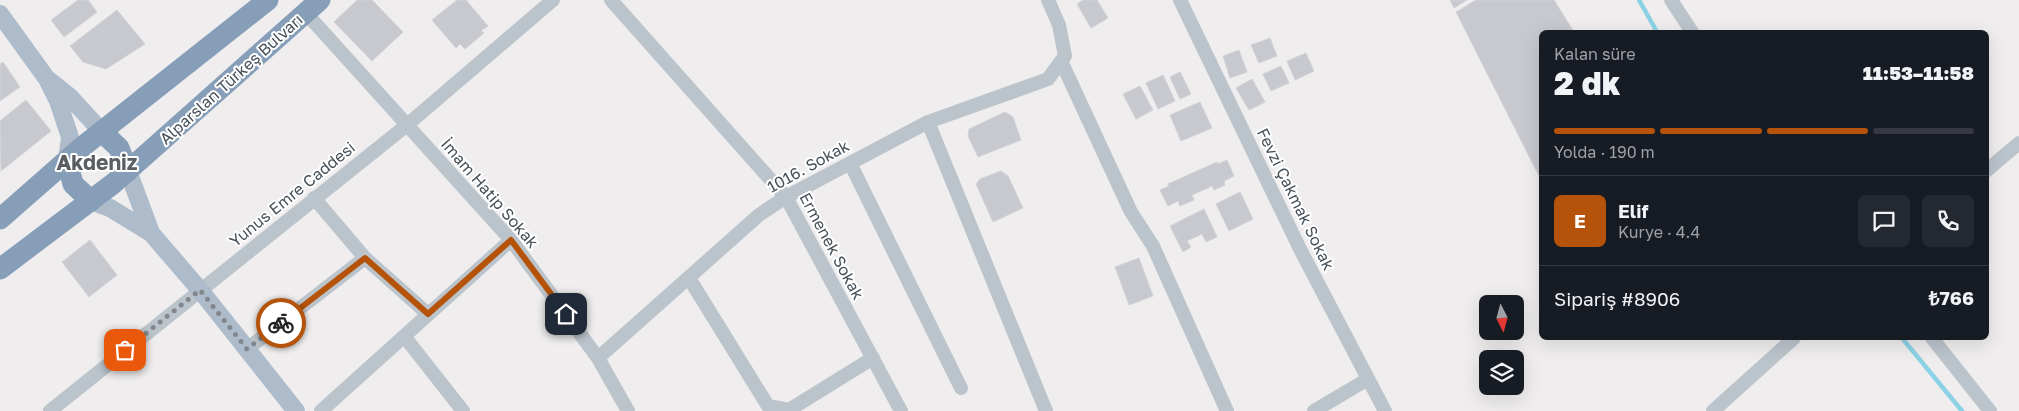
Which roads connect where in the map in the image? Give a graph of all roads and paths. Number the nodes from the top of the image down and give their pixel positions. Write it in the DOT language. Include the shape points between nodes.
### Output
graph roads {
  1 [pos="268,0"];
  2 [pos="554,0"];
  3 [pos="611,0"];
  4 [pos="1048,0"];
  5 [pos="1180,0"];
  6 [pos="1671,0"];
  7 [pos="313,6"];
  8 [pos="3,23"];
  9 [pos="1691,30"];
  10 [pos="1063,59"];
  11 [pos="48,79"];
  12 [pos="928,122"];
  13 [pos="407,125"];
  14 [pos="102,132"];
  15 [pos="2019,143"];
  16 [pos="68,162"];
  17 [pos="850,163"];
  18 [pos="1989,168"];
  19 [pos="128,171"];
  20 [pos="786,197"];
  21 [pos="314,198"];
  22 [pos="91,200"];
  23 [pos="0,219"];
  24 [pos="151,233"];
  25 [pos="511,240"];
  26 [pos="365,258"];
  27 [pos="0,269"];
  28 [pos="689,278"];
  29 [pos="200,290"];
  30 [pos="428,314"];
  31 [pos="404,336"];
  32 [pos="1792,340"];
  33 [pos="1934,340"];
  34 [pos="247,349"];
  35 [pos="598,358"];
  36 [pos="872,358"];
  37 [pos="1368,379"];
  38 [pos="961,388"];
  39 [pos="50,411"];
  40 [pos="296,411"];
  41 [pos="320,411"];
  42 [pos="463,411"];
  43 [pos="628,411"];
  44 [pos="901,411"];
  45 [pos="1046,411"];
  46 [pos="1228,411"];
  47 [pos="1314,411"];
  48 [pos="1385,411"];
  49 [pos="1713,411"];
  50 [pos="1990,411"];
  1 -- 14 [label="highway, Alparslan Türkeş Bulvarı"];
  2 -- 13 [label="street, Yunus Emre Caddesi"];
  3 -- 20 [label="street, Ermenek Sokak"];
  4 -- 10 [label="street" via="1059,25"];
  5 -- 37 [label="street, Fevzi Çakmak Sokak" via="1300,249"];
  6 -- 9 [label="street"];
  7 -- 13 [label="street, İmam Hatip Sokak"];
  7 -- 19 [label="highway, Alparslan Türkeş Bulvarı"];
  8 -- 11 [label="main road"];
  10 -- 12 [label="street, 1016. Sokak" via="1048,79"];
  10 -- 46 [label="street" via="1131,212 1153,246"];
  11 -- 14 [label="main road" via="70,97"];
  11 -- 16 [label="main road" via="70,137"];
  12 -- 17 [label="street, 1016. Sokak"];
  12 -- 45 [label="street"];
  13 -- 21 [label="street, Yunus Emre Caddesi"];
  13 -- 25 [label="street, İmam Hatip Sokak"];
  14 -- 16 [label="highway, Alparslan Türkeş Bulvarı"];
  14 -- 19 [label="highway" via="119,148"];
  15 -- 18 [label="street"];
  16 -- 22 [label="highway" via="72,184"];
  16 -- 23 [label="highway, Alparslan Türkeş Bulvarı"];
  17 -- 20 [label="street, 1016. Sokak"];
  17 -- 38 [label="street"];
  19 -- 22 [label="highway, Alparslan Türkeş Bulvarı"];
  19 -- 24 [label="main road"];
  20 -- 28 [label="street, 1016. Sokak" via="758,215"];
  20 -- 36 [label="street, Ermenek Sokak"];
  21 -- 26 [label="street"];
  21 -- 29 [label="street, Yunus Emre Caddesi"];
  22 -- 24 [label="main road"];
  22 -- 27 [label="highway, Alparslan Türkeş Bulvarı"];
  24 -- 29 [label="main road"];
  25 -- 30 [label="street"];
  25 -- 35 [label="street, İmam Hatip Sokak"];
  26 -- 30 [label="street"];
  26 -- 34 [label="street"];
  28 -- 35 [label="street, 1016. Sokak"];
  28 -- 36 [label="street" via="768,406 790,410"];
  29 -- 34 [label="main road"];
  29 -- 39 [label="street, Yunus Emre Caddesi"];
  30 -- 31 [label="street"];
  31 -- 41 [label="street"];
  31 -- 42 [label="street"];
  32 -- 49 [label="street"];
  33 -- 50 [label="street"];
  34 -- 40 [label="main road"];
  35 -- 43 [label="street, İmam Hatip Sokak"];
  36 -- 44 [label="street, Ermenek Sokak"];
  37 -- 47 [label="street"];
  37 -- 48 [label="street, Fevzi Çakmak Sokak"];
}
